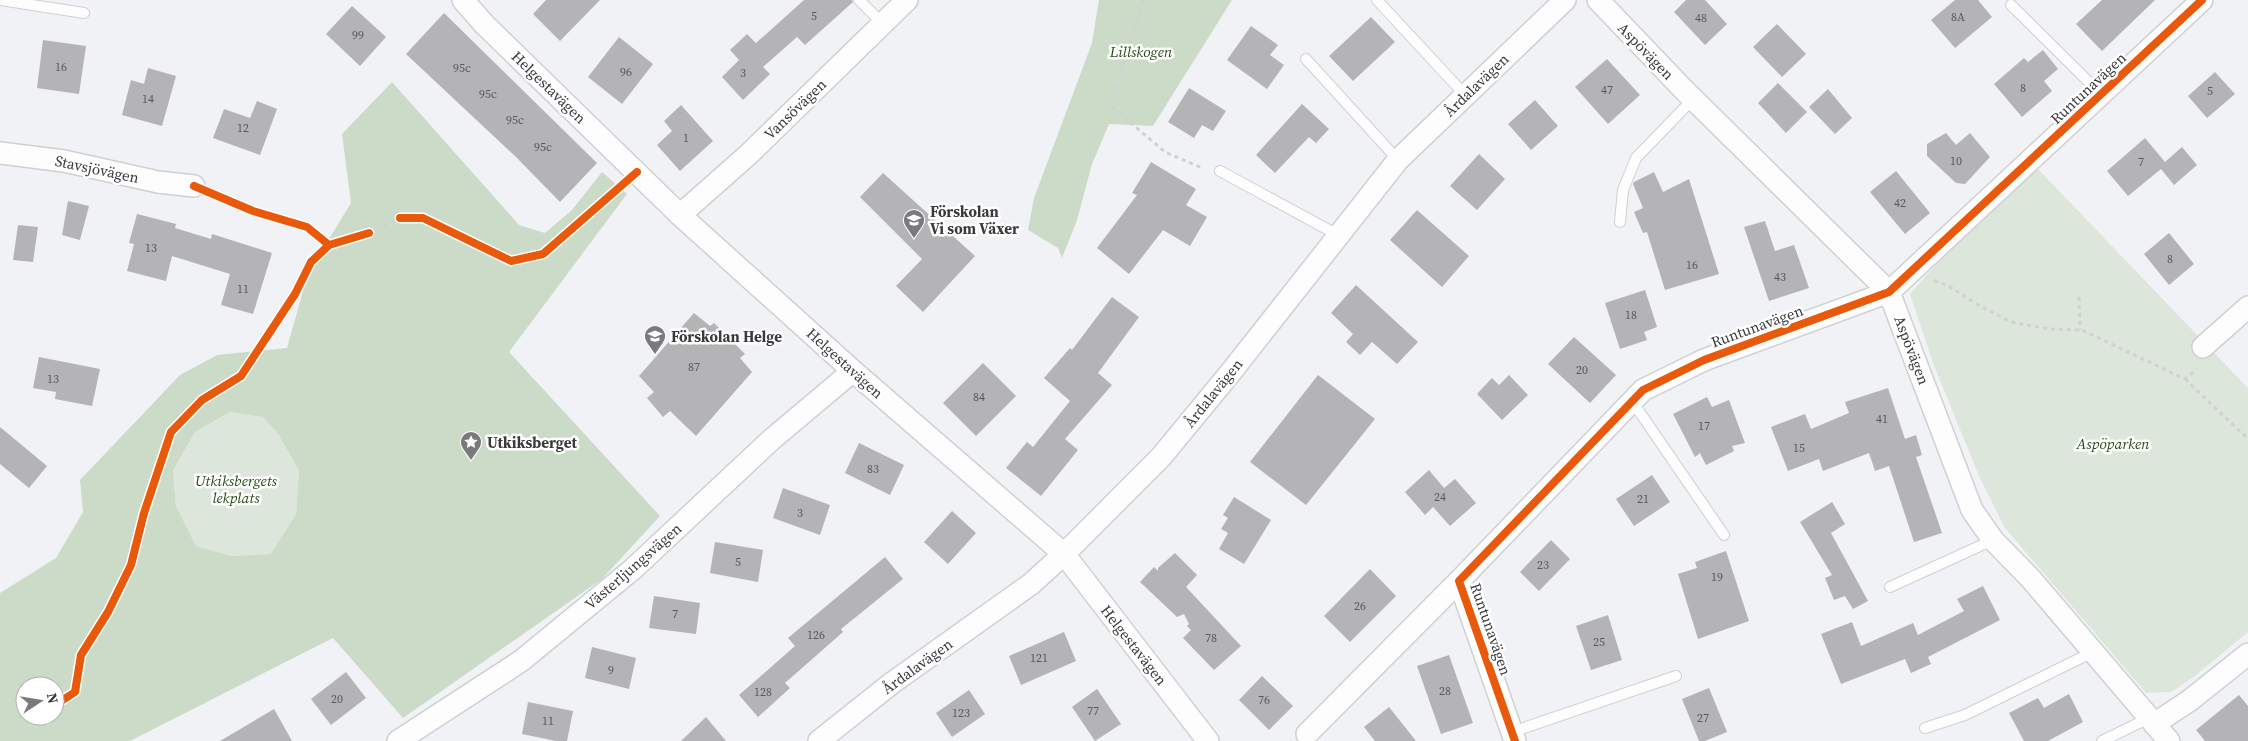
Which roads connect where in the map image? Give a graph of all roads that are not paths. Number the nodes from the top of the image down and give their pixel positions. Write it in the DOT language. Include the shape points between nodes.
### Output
graph roads {
  1 [pos="0,0"];
  2 [pos="464,0"];
  3 [pos="859,0"];
  4 [pos="907,0"];
  5 [pos="1377,0"];
  6 [pos="1565,0"];
  7 [pos="1598,0"];
  8 [pos="2202,0"];
  9 [pos="2011,5"];
  10 [pos="84,13"];
  11 [pos="883,24"];
  12 [pos="1306,59"];
  13 [pos="2101,94"];
  14 [pos="1465,95"];
  15 [pos="1693,99"];
  16 [pos="0,153"];
  17 [pos="1398,160"];
  18 [pos="1220,171"];
  19 [pos="194,186"];
  20 [pos="680,215"];
  21 [pos="1620,222"];
  22 [pos="1338,236"];
  23 [pos="1889,292"];
  24 [pos="2248,307"];
  25 [pos="2204,347"];
  26 [pos="852,371"];
  27 [pos="1632,401"];
  28 [pos="1724,535"];
  29 [pos="1993,540"];
  30 [pos="1064,554"];
  31 [pos="1459,581"];
  32 [pos="1890,587"];
  33 [pos="2094,652"];
  34 [pos="2248,654"];
  35 [pos="1676,676"];
  36 [pos="2152,721"];
  37 [pos="1925,728"];
  38 [pos="1307,734"];
  39 [pos="1514,736"];
  40 [pos="398,741"];
  41 [pos="819,741"];
  42 [pos="1208,741"];
  43 [pos="2102,741"];
  44 [pos="2169,741"];
  1 -- 10 [label="lane"];
  2 -- 20 [label="street, Helgestavägen" via="484,24"];
  3 -- 11 [label="lane"];
  4 -- 11 [label="street, Vansövägen"];
  5 -- 14 [label="lane"];
  6 -- 14 [label="street, Årdalavägen"];
  7 -- 15 [label="street, Aspövägen"];
  8 -- 13 [label="street, Runtunavägen"];
  9 -- 13 [label="lane"];
  11 -- 20 [label="street, Vansövägen"];
  12 -- 17 [label="lane"];
  13 -- 23 [label="street, Runtunavägen"];
  14 -- 17 [label="street, Årdalavägen"];
  15 -- 21 [label="lane" via="1636,158 1623,190"];
  15 -- 23 [label="street, Aspövägen"];
  16 -- 19 [label="street, Stavsjövägen" via="64,161 158,182"];
  17 -- 22 [label="street, Årdalavägen"];
  18 -- 22 [label="lane"];
  20 -- 26 [label="street, Helgestavägen"];
  22 -- 30 [label="street, Årdalavägen" via="1161,457"];
  23 -- 27 [label="street, Runtunavägen" via="1704,360 1643,390"];
  23 -- 29 [label="street, Aspövägen" via="1972,510"];
  24 -- 25 [label="street"];
  26 -- 30 [label="street, Helgestavägen"];
  26 -- 40 [label="street, Västerljungsvägen" via="771,440 633,570 566,625 521,661"];
  27 -- 28 [label="lane"];
  27 -- 31 [label="street, Runtunavägen"];
  29 -- 32 [label="lane"];
  29 -- 33 [label="street, Aspövägen"];
  30 -- 41 [label="street, Årdalavägen" via="1031,584 892,683"];
  30 -- 42 [label="street, Helgestavägen"];
  31 -- 38 [label="street, Runtunavägen"];
  31 -- 39 [label="street, Runtunavägen"];
  33 -- 36 [label="street, Aspövägen"];
  33 -- 37 [label="lane" via="1965,715"];
  34 -- 36 [label="street" via="2189,701"];
  35 -- 39 [label="lane"];
  36 -- 43 [label="lane"];
  36 -- 44 [label="street, Aspövägen"];
}
